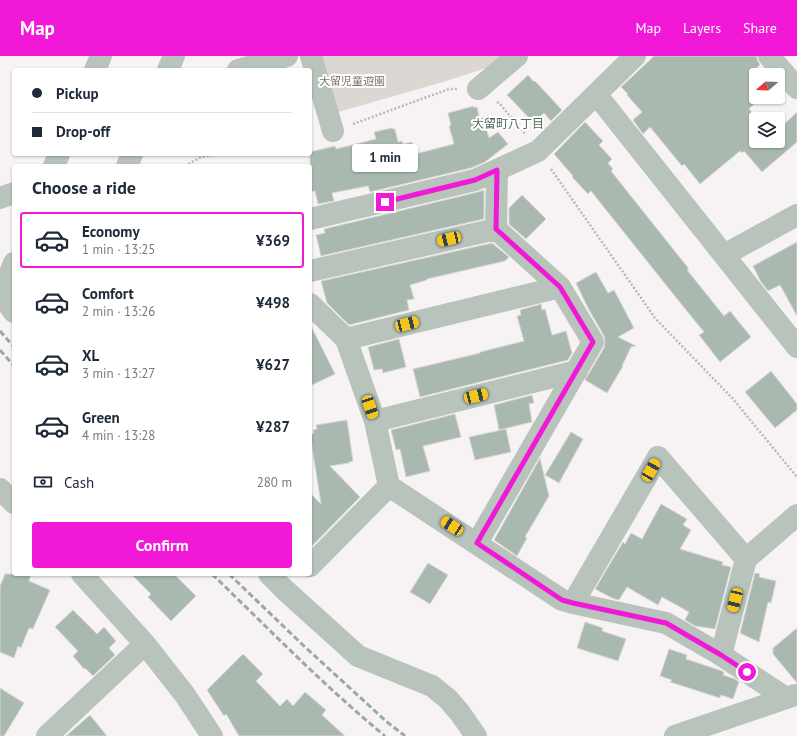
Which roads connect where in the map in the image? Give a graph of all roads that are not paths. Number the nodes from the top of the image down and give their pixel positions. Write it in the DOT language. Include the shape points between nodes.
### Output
graph roads {
  1 [pos="101,56"];
  2 [pos="174,56"];
  3 [pos="287,56"];
  4 [pos="311,56"];
  5 [pos="517,56"];
  6 [pos="635,56"];
  7 [pos="769,56"];
  8 [pos="96,68"];
  9 [pos="169,68"];
  10 [pos="245,68"];
  11 [pos="797,88"];
  12 [pos="478,89"];
  13 [pos="596,94"];
  14 [pos="333,131"];
  15 [pos="497,170"];
  16 [pos="12,194"];
  17 [pos="0,198"];
  18 [pos="797,215"];
  19 [pos="312,219"];
  20 [pos="496,229"];
  21 [pos="724,255"];
  22 [pos="12,268"];
  23 [pos="312,271"];
  24 [pos="560,287"];
  25 [pos="312,306"];
  26 [pos="12,309"];
  27 [pos="346,339"];
  28 [pos="797,347"];
  29 [pos="577,371"];
  30 [pos="374,421"];
  31 [pos="389,486"];
  32 [pos="0,489"];
  33 [pos="12,501"];
  34 [pos="797,515"];
  35 [pos="477,543"];
  36 [pos="746,559"];
  37 [pos="312,564"];
  38 [pos="84,576"];
  39 [pos="271,576"];
  40 [pos="300,576"];
  41 [pos="286,591"];
  42 [pos="573,603"];
  43 [pos="145,644"];
  44 [pos="721,655"];
  45 [pos="791,696"];
  46 [pos="47,736"];
  47 [pos="212,736"];
  48 [pos="476,736"];
  49 [pos="675,736"];
  1 -- 8 [label="street"];
  2 -- 9 [label="street"];
  3 -- 10 [label="street"];
  4 -- 14 [label="street"];
  5 -- 12 [label="street"];
  6 -- 13 [label="street"];
  7 -- 11 [label="street"];
  13 -- 15 [label="street" via="538,150"];
  13 -- 21 [label="street"];
  15 -- 19 [label="street" via="475,180"];
  15 -- 20 [label="street"];
  16 -- 17 [label="street"];
  18 -- 21 [label="street"];
  20 -- 23 [label="street"];
  20 -- 24 [label="street"];
  21 -- 28 [label="street"];
  22 -- 26 [label="street" via="1,295"];
  24 -- 27 [label="street"];
  24 -- 29 [label="street" via="593,342"];
  25 -- 27 [label="street"];
  27 -- 30 [label="street"];
  29 -- 30 [label="street"];
  29 -- 35 [label="street"];
  30 -- 31 [label="street"];
  31 -- 35 [label="street"];
  31 -- 37 [label="street"];
  32 -- 33 [label="street"];
  34 -- 36 [label="street"];
  35 -- 42 [label="street" via="562,600"];
  36 -- 42 [label="street" via="658,457"];
  36 -- 44 [label="street"];
  38 -- 43 [label="street"];
  39 -- 41 [label="street"];
  40 -- 41 [label="street"];
  41 -- 48 [label="street" via="358,656 432,686 448,699"];
  42 -- 44 [label="street" via="666,623"];
  43 -- 46 [label="street"];
  43 -- 47 [label="street" via="185,695"];
  44 -- 45 [label="street"];
  45 -- 49 [label="street"];
}
